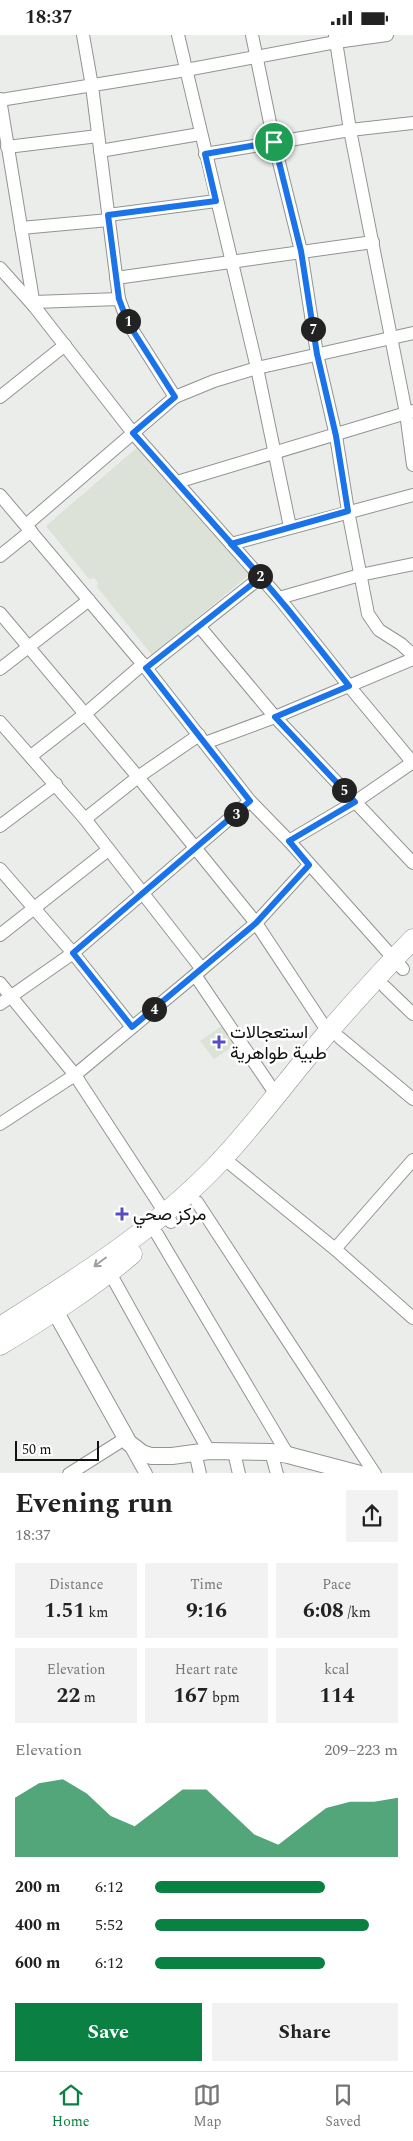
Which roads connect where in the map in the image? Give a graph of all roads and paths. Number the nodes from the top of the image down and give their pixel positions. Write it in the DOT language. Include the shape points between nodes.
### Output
graph roads {
  1 [pos="83,35"];
  2 [pos="178,35"];
  3 [pos="252,35"];
  4 [pos="387,35"];
  5 [pos="336,38"];
  6 [pos="257,58"];
  7 [pos="186,71"];
  8 [pos="92,86"];
  9 [pos="0,103"];
  10 [pos="413,123"];
  11 [pos="350,130"];
  12 [pos="200,134"];
  13 [pos="98,136"];
  14 [pos="274,142"];
  15 [pos="7,147"];
  16 [pos="100,151"];
  17 [pos="205,154"];
  18 [pos="216,201"];
  19 [pos="109,217"];
  20 [pos="21,228"];
  21 [pos="372,242"];
  22 [pos="301,251"];
  23 [pos="231,261"];
  24 [pos="0,268"];
  25 [pos="116,279"];
  26 [pos="119,299"];
  27 [pos="34,304"];
  28 [pos="413,333"];
  29 [pos="392,338"];
  30 [pos="64,345"];
  31 [pos="317,354"];
  32 [pos="257,368"];
  33 [pos="2,391"];
  34 [pos="175,397"];
  35 [pos="410,412"];
  36 [pos="133,433"];
  37 [pos="336,436"];
  38 [pos="274,453"];
  39 [pos="413,465"];
  40 [pos="177,482"];
  41 [pos="0,495"];
  42 [pos="413,495"];
  43 [pos="348,511"];
  44 [pos="290,527"];
  45 [pos="29,528"];
  46 [pos="231,544"];
  47 [pos="0,556"];
  48 [pos="413,564"];
  49 [pos="360,575"];
  50 [pos="261,577"];
  51 [pos="279,598"];
  52 [pos="89,600"];
  53 [pos="0,613"];
  54 [pos="199,626"];
  55 [pos="29,647"];
  56 [pos="413,655"];
  57 [pos="413,659"];
  58 [pos="144,666"];
  59 [pos="0,669"];
  60 [pos="349,686"];
  61 [pos="84,715"];
  62 [pos="275,717"];
  63 [pos="0,722"];
  64 [pos="202,739"];
  65 [pos="31,756"];
  66 [pos="413,762"];
  67 [pos="138,777"];
  68 [pos="56,784"];
  69 [pos="250,801"];
  70 [pos="355,802"];
  71 [pos="85,819"];
  72 [pos="0,826"];
  73 [pos="289,841"];
  74 [pos="195,849"];
  75 [pos="108,850"];
  76 [pos="413,863"];
  77 [pos="309,865"];
  78 [pos="0,869"];
  79 [pos="144,893"];
  80 [pos="33,909"];
  81 [pos="256,923"];
  82 [pos="0,935"];
  83 [pos="413,939"];
  84 [pos="73,953"];
  85 [pos="403,962"];
  86 [pos="198,972"];
  87 [pos="0,983"];
  88 [pos="385,987"];
  89 [pos="5,1000"];
  90 [pos="413,1014"];
  91 [pos="132,1027"];
  92 [pos="334,1035"];
  93 [pos="75,1075"];
  94 [pos="277,1095"];
  95 [pos="413,1099"];
  96 [pos="0,1124"];
  97 [pos="413,1160"];
  98 [pos="232,1165"];
  99 [pos="197,1202"];
  100 [pos="165,1223"];
  101 [pos="335,1249"];
  102 [pos="110,1273"];
  103 [pos="51,1304"];
  104 [pos="413,1317"];
  105 [pos="0,1327"];
  106 [pos="0,1345"];
  107 [pos="128,1440"];
  108 [pos="202,1451"];
  109 [pos="234,1452"];
  110 [pos="271,1452"];
  111 [pos="288,1455"];
  112 [pos="322,1468"];
  113 [pos="69,1473"];
  114 [pos="146,1473"];
  115 [pos="200,1473"];
  116 [pos="239,1473"];
  117 [pos="277,1473"];
  118 [pos="360,1473"];
  119 [pos="375,1473"];
  1 -- 8 [label="street"];
  2 -- 7 [label="street"];
  3 -- 6 [label="street"];
  4 -- 5 [label="street"];
  5 -- 6 [label="street"];
  5 -- 11 [label="street"];
  6 -- 7 [label="street"];
  6 -- 14 [label="street"];
  7 -- 8 [label="street"];
  7 -- 12 [label="street"];
  8 -- 9 [label="street"];
  8 -- 13 [label="street"];
  9 -- 15 [label="street"];
  10 -- 11 [label="street"];
  11 -- 14 [label="street"];
  11 -- 21 [label="street"];
  12 -- 16 [label="street"];
  12 -- 17 [label="street"];
  13 -- 15 [label="street"];
  13 -- 16 [label="street"];
  14 -- 17 [label="street"];
  14 -- 22 [label="street"];
  15 -- 20 [label="street"];
  16 -- 19 [label="street"];
  17 -- 18 [label="street"];
  18 -- 19 [label="street"];
  18 -- 23 [label="street"];
  19 -- 20 [label="street"];
  19 -- 25 [label="street"];
  20 -- 27 [label="street"];
  21 -- 22 [label="street"];
  21 -- 29 [label="street"];
  22 -- 23 [label="street"];
  22 -- 31 [label="street"];
  23 -- 25 [label="street"];
  23 -- 32 [label="street"];
  24 -- 27 [label="street"];
  25 -- 26 [label="street"];
  26 -- 27 [label="street"];
  26 -- 34 [label="street" via="128,323"];
  27 -- 30 [label="street"];
  28 -- 29 [label="street"];
  29 -- 31 [label="street"];
  29 -- 35 [label="street"];
  30 -- 33 [label="street"];
  30 -- 36 [label="street"];
  31 -- 32 [label="street"];
  31 -- 37 [label="street"];
  32 -- 34 [label="street" via="207,383"];
  32 -- 38 [label="street"];
  34 -- 36 [label="street"];
  35 -- 37 [label="street"];
  35 -- 39 [label="street"];
  36 -- 40 [label="street"];
  36 -- 45 [label="street"];
  37 -- 38 [label="street"];
  37 -- 43 [label="street"];
  38 -- 40 [label="street"];
  38 -- 44 [label="street"];
  40 -- 46 [label="street"];
  41 -- 45 [label="street"];
  42 -- 43 [label="street"];
  43 -- 44 [label="street"];
  43 -- 49 [label="street"];
  44 -- 46 [label="street"];
  45 -- 47 [label="street"];
  45 -- 52 [label="street"];
  46 -- 50 [label="street"];
  48 -- 49 [label="street"];
  49 -- 51 [label="street"];
  49 -- 56 [label="street" via="368,613 375,626"];
  50 -- 51 [label="street"];
  50 -- 54 [label="street"];
  51 -- 60 [label="street"];
  52 -- 55 [label="street"];
  52 -- 58 [label="street"];
  53 -- 55 [label="street"];
  54 -- 58 [label="street"];
  54 -- 62 [label="street"];
  55 -- 59 [label="street"];
  55 -- 61 [label="street"];
  57 -- 60 [label="street"];
  58 -- 61 [label="street"];
  58 -- 64 [label="street"];
  60 -- 62 [label="street"];
  60 -- 66 [label="street"];
  61 -- 65 [label="street"];
  61 -- 67 [label="street"];
  62 -- 64 [label="street"];
  62 -- 70 [label="street"];
  63 -- 65 [label="street"];
  64 -- 67 [label="street"];
  64 -- 69 [label="street"];
  65 -- 68 [label="street"];
  66 -- 70 [label="street"];
  67 -- 71 [label="street"];
  67 -- 74 [label="street"];
  68 -- 71 [label="street"];
  68 -- 72 [label="street"];
  69 -- 73 [label="street"];
  69 -- 74 [label="street"];
  70 -- 73 [label="street"];
  70 -- 76 [label="street"];
  71 -- 75 [label="street"];
  73 -- 77 [label="street"];
  74 -- 79 [label="street"];
  74 -- 81 [label="street"];
  75 -- 79 [label="street"];
  75 -- 80 [label="street"];
  77 -- 81 [label="street"];
  77 -- 85 [label="street"];
  78 -- 80 [label="street"];
  79 -- 84 [label="street"];
  79 -- 86 [label="street"];
  80 -- 82 [label="street"];
  80 -- 84 [label="street"];
  81 -- 86 [label="street"];
  81 -- 92 [label="street"];
  83 -- 85 [label="main road"];
  84 -- 89 [label="street"];
  84 -- 91 [label="street"];
  85 -- 88 [label="main road"];
  85 -- 92 [label="main road"];
  86 -- 91 [label="street"];
  86 -- 94 [label="street"];
  87 -- 89 [label="street"];
  88 -- 90 [label="street"];
  88 -- 92 [label="main road"];
  89 -- 93 [label="street"];
  91 -- 93 [label="street"];
  92 -- 94 [label="main road"];
  92 -- 95 [label="street"];
  92 -- 98 [label="main road"];
  93 -- 96 [label="street"];
  93 -- 100 [label="street"];
  94 -- 100 [label="main road"];
  97 -- 101 [label="street"];
  98 -- 99 [label="main road"];
  98 -- 101 [label="street"];
  99 -- 100 [label="main road"];
  99 -- 119 [label="street"];
  100 -- 102 [label="main road"];
  100 -- 103 [label="main road, one-way" via="94,1267"];
  100 -- 111 [label="street"];
  101 -- 104 [label="street"];
  102 -- 103 [label="main road"];
  102 -- 108 [label="street"];
  103 -- 105 [label="main road"];
  103 -- 106 [label="main road"];
  103 -- 107 [label="street"];
  107 -- 108 [label="street" via="142,1453 151,1456"];
  107 -- 113 [label="street"];
  107 -- 114 [label="street"];
  108 -- 109 [label="street"];
  108 -- 115 [label="street"];
  109 -- 110 [label="street"];
  109 -- 116 [label="street"];
  110 -- 111 [label="street"];
  110 -- 117 [label="street"];
  111 -- 112 [label="street"];
  112 -- 118 [label="street"];
}
